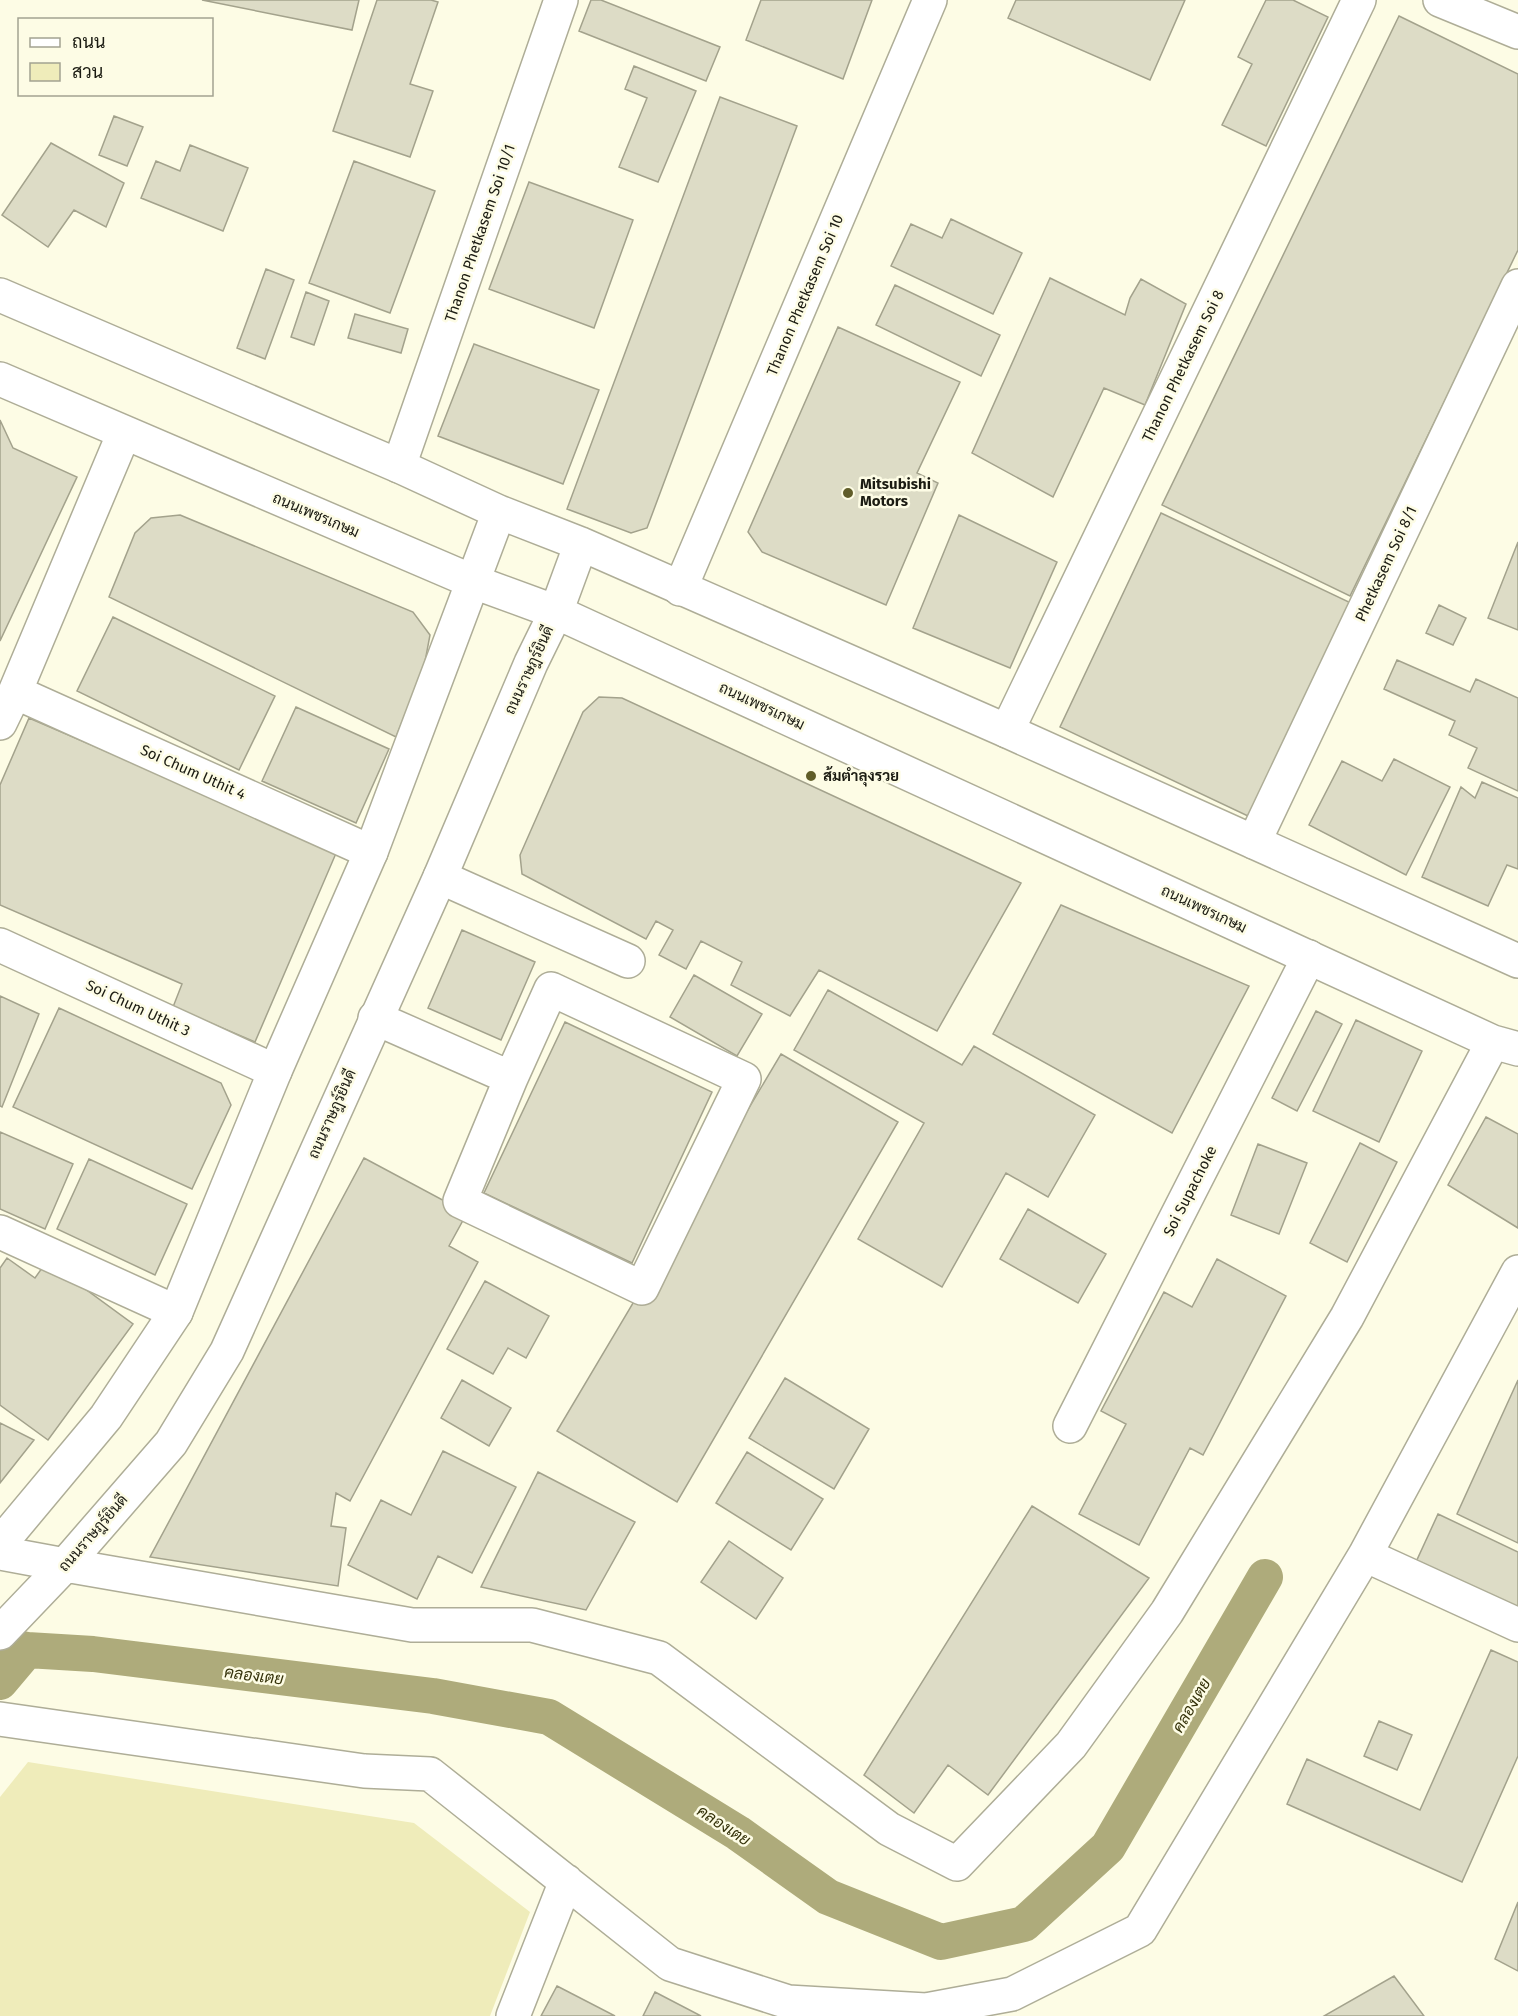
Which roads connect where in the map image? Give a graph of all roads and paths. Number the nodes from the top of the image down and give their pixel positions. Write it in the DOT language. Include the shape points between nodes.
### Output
graph roads {
  1 [pos="561,0"];
  2 [pos="930,0"];
  3 [pos="1359,0"];
  4 [pos="1440,0"];
  5 [pos="1518,32"];
  6 [pos="1518,286"];
  7 [pos="0,295"];
  8 [pos="0,379"];
  9 [pos="124,433"];
  10 [pos="399,466"];
  11 [pos="499,512"];
  12 [pos="581,544"];
  13 [pos="474,582"];
  14 [pos="680,589"];
  15 [pos="556,612"];
  16 [pos="15,692"];
  17 [pos="0,723"];
  18 [pos="1007,731"];
  19 [pos="1254,842"];
  20 [pos="371,852"];
  21 [pos="440,877"];
  22 [pos="0,945"];
  23 [pos="1309,957"];
  24 [pos="628,961"];
  25 [pos="1518,961"];
  26 [pos="375,1018"];
  27 [pos="1506,1046"];
  28 [pos="275,1071"];
  29 [pos="511,1078"];
  30 [pos="0,1232"];
  31 [pos="1518,1272"];
  32 [pos="176,1312"];
  33 [pos="1070,1426"];
  34 [pos="0,1544"];
  35 [pos="0,1553"];
  36 [pos="1365,1555"];
  37 [pos="65,1565"];
  38 [pos="1518,1625"];
  39 [pos="0,1633"];
  40 [pos="0,1719"];
  41 [pos="566,1881"];
  42 [pos="925,2013"];
  43 [pos="513,2016"];
  1 -- 10 [label="street, Thanon Phetkasem Soi 10/1"];
  2 -- 14 [label="street, Thanon Phetkasem Soi 10"];
  3 -- 18 [label="street, Thanon Phetkasem Soi 8"];
  4 -- 5 [label="street"];
  6 -- 19 [label="street, Phetkasem Soi 8/1"];
  7 -- 10 [label="street"];
  8 -- 9 [label="street, ถนนเพชรเกษม"];
  9 -- 13 [label="street, ถนนเพชรเกษม"];
  9 -- 16 [label="street"];
  10 -- 11 [label="street"];
  11 -- 12 [label="street"];
  11 -- 13 [label="street"];
  12 -- 14 [label="street"];
  12 -- 15 [label="street, ถนนราษฎร์ยินดี"];
  13 -- 15 [label="street, ถนนเพชรเกษม"];
  13 -- 20 [label="street"];
  14 -- 18 [label="street"];
  15 -- 21 [label="street, ถนนราษฎร์ยินดี"];
  15 -- 23 [label="street, ถนนเพชรเกษม"];
  16 -- 17 [label="street"];
  16 -- 20 [label="street, Soi Chum Uthit 4"];
  18 -- 19 [label="street"];
  19 -- 25 [label="street"];
  20 -- 28 [label="street"];
  21 -- 24 [label="street"];
  21 -- 26 [label="street, ถนนราษฎร์ยินดี"];
  22 -- 28 [label="street, Soi Chum Uthit 3"];
  23 -- 27 [label="street, ถนนเพชรเกษม"];
  23 -- 33 [label="street, Soi Supachoke"];
  26 -- 29 [label="street"];
  26 -- 37 [label="street, ถนนราษฎร์ยินดี" via="227,1351 171,1443"];
  27 -- 37 [label="street" via="1167,1612 1071,1745 957,1864 889,1829 659,1658 532,1625 412,1625"];
  28 -- 32 [label="street"];
  29 -- 29 [label="street" via="551,989 744,1079 642,1288 460,1201"];
  30 -- 32 [label="street"];
  31 -- 36 [label="street"];
  32 -- 34 [label="street" via="106,1417"];
  35 -- 37 [label="street"];
  36 -- 38 [label="street"];
  36 -- 42 [label="street" via="1140,1930 1012,1994"];
  37 -- 39 [label="street, ถนนราษฎร์ยินดี"];
  40 -- 41 [label="street" via="364,1771 430,1774"];
  41 -- 42 [label="street" via="670,1964 788,2002"];
  41 -- 43 [label="street"];
}
